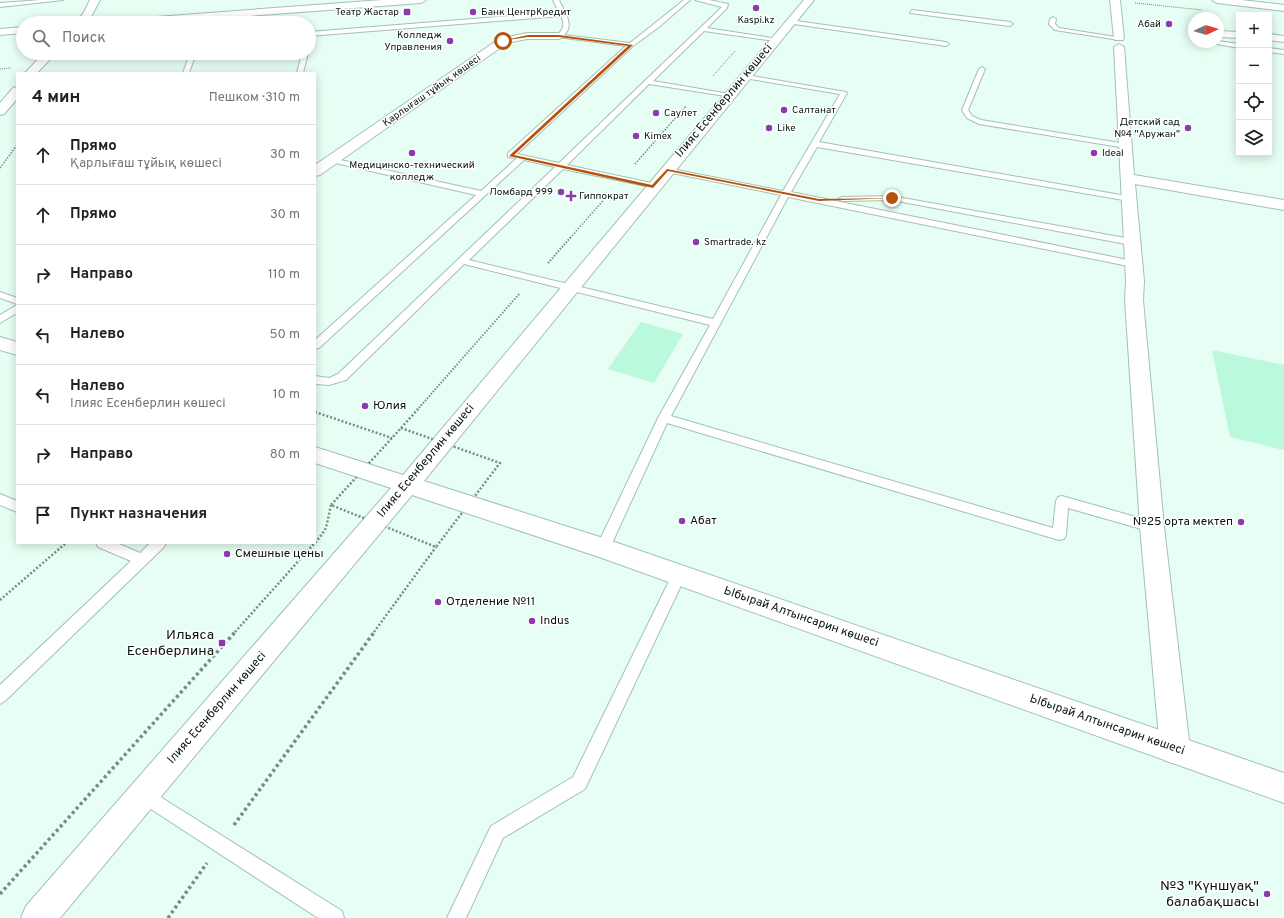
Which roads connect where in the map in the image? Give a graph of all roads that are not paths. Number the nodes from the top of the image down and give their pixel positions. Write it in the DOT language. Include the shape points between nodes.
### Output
graph roads {
  1 [pos="60,0"];
  2 [pos="95,0"];
  3 [pos="421,0"];
  4 [pos="556,0"];
  5 [pos="687,0"];
  6 [pos="698,0"];
  7 [pos="809,0"];
  8 [pos="1116,0"];
  9 [pos="1217,0"];
  10 [pos="333,4"];
  11 [pos="0,5"];
  12 [pos="1284,8"];
  13 [pos="922,10"];
  14 [pos="561,14"];
  15 [pos="86,16"];
  16 [pos="196,16"];
  17 [pos="787,17"];
  18 [pos="1053,19"];
  19 [pos="1010,24"];
  20 [pos="703,29"];
  21 [pos="16,31"];
  22 [pos="0,32"];
  23 [pos="316,34"];
  24 [pos="1224,34"];
  25 [pos="1236,35"];
  26 [pos="559,36"];
  27 [pos="1272,37"];
  28 [pos="776,38"];
  29 [pos="1284,39"];
  30 [pos="1119,42"];
  31 [pos="946,44"];
  32 [pos="1224,44"];
  33 [pos="631,45"];
  34 [pos="1236,46"];
  35 [pos="1272,50"];
  36 [pos="1284,52"];
  37 [pos="43,60"];
  38 [pos="191,60"];
  39 [pos="303,60"];
  40 [pos="982,68"];
  41 [pos="32,72"];
  42 [pos="186,72"];
  43 [pos="300,72"];
  44 [pos="746,77"];
  45 [pos="648,82"];
  46 [pos="16,92"];
  47 [pos="730,96"];
  48 [pos="4,102"];
  49 [pos="0,111"];
  50 [pos="815,144"];
  51 [pos="1126,146"];
  52 [pos="522,158"];
  53 [pos="334,160"];
  54 [pos="561,166"];
  55 [pos="667,170"];
  56 [pos="316,171"];
  57 [pos="1128,178"];
  58 [pos="653,186"];
  59 [pos="482,194"];
  60 [pos="785,194"];
  61 [pos="1129,199"];
  62 [pos="819,200"];
  63 [pos="1284,205"];
  64 [pos="1131,242"];
  65 [pos="462,261"];
  66 [pos="1132,264"];
  67 [pos="572,288"];
  68 [pos="0,295"];
  69 [pos="16,301"];
  70 [pos="16,309"];
  71 [pos="0,320"];
  72 [pos="716,323"];
  73 [pos="0,343"];
  74 [pos="316,345"];
  75 [pos="16,349"];
  76 [pos="316,380"];
  77 [pos="664,418"];
  78 [pos="316,455"];
  79 [pos="407,485"];
  80 [pos="0,499"];
  81 [pos="16,507"];
  82 [pos="1152,527"];
  83 [pos="105,544"];
  84 [pos="159,544"];
  85 [pos="603,548"];
  86 [pos="141,559"];
  87 [pos="679,575"];
  88 [pos="0,696"];
  89 [pos="1175,749"];
  90 [pos="1284,788"];
  91 [pos="143,794"];
  92 [pos="38,918"];
  93 [pos="335,918"];
  94 [pos="456,918"];
  1 -- 11 [label="lane"];
  2 -- 15 [label="street"];
  3 -- 10 [label="street"];
  4 -- 14 [label="lane"];
  5 -- 33 [label="lane"];
  6 -- 20 [label="lane" via="725,4"];
  7 -- 17 [label="street, Ілияс Есенберлин көшесі"];
  8 -- 30 [label="street"];
  9 -- 12 [label="street"];
  10 -- 16 [label="street"];
  13 -- 19 [label="lane" via="910,12"];
  14 -- 23 [label="lane"];
  14 -- 26 [label="lane" via="567,23 565,31"];
  17 -- 28 [label="street, Ілияс Есенберлин көшесі"];
  17 -- 31 [label="lane"];
  18 -- 30 [label="lane" via="1052,24 1057,29"];
  20 -- 28 [label="lane"];
  20 -- 45 [label="lane"];
  21 -- 22 [label="street"];
  24 -- 25 [label="street"];
  26 -- 33 [label="lane"];
  26 -- 53 [label="street, Қарлығаш тұйық көшесі" via="528,36 503,41"];
  27 -- 29 [label="street"];
  28 -- 44 [label="street, Ілияс Есенберлин көшесі"];
  30 -- 51 [label="street"];
  32 -- 34 [label="lane"];
  33 -- 52 [label="lane" via="511,155"];
  35 -- 36 [label="lane"];
  37 -- 41 [label="street"];
  38 -- 42 [label="lane"];
  39 -- 43 [label="lane"];
  40 -- 51 [label="lane" via="965,110 969,117 979,122"];
  44 -- 47 [label="street, Ілияс Есенберлин көшесі"];
  44 -- 50 [label="lane" via="844,93"];
  45 -- 47 [label="lane"];
  45 -- 54 [label="lane"];
  46 -- 48 [label="street"];
  47 -- 55 [label="street, Ілияс Есенберлин көшесі"];
  48 -- 49 [label="street"];
  50 -- 60 [label="lane"];
  50 -- 61 [label="lane"];
  51 -- 57 [label="street"];
  52 -- 54 [label="lane"];
  52 -- 59 [label="lane"];
  53 -- 56 [label="street, Қарлығаш тұйық көшесі"];
  53 -- 59 [label="lane"];
  54 -- 58 [label="lane"];
  54 -- 65 [label="lane"];
  55 -- 58 [label="street, Ілияс Есенберлин көшесі"];
  55 -- 60 [label="lane"];
  57 -- 61 [label="street"];
  57 -- 63 [label="street"];
  58 -- 67 [label="street, Ілияс Есенберлин көшесі"];
  59 -- 74 [label="lane"];
  60 -- 62 [label="lane"];
  60 -- 72 [label="lane"];
  61 -- 64 [label="street"];
  62 -- 64 [label="lane" via="892,198"];
  62 -- 66 [label="lane"];
  64 -- 66 [label="street"];
  65 -- 67 [label="lane"];
  65 -- 76 [label="lane" via="342,377 333,382"];
  66 -- 82 [label="street"];
  67 -- 72 [label="lane"];
  67 -- 79 [label="street, Ілияс Есенберлин көшесі"];
  68 -- 69 [label="lane"];
  70 -- 71 [label="lane"];
  72 -- 77 [label="lane"];
  73 -- 75 [label="street"];
  77 -- 82 [label="lane" via="1060,535 1062,501"];
  77 -- 85 [label="lane"];
  78 -- 79 [label="street, Ыбырай Алтынсарин көшесі"];
  79 -- 85 [label="street, Ыбырай Алтынсарин көшесі"];
  79 -- 91 [label="street, Ілияс Есенберлин көшесі"];
  80 -- 81 [label="lane"];
  82 -- 89 [label="street"];
  83 -- 86 [label="lane"];
  84 -- 86 [label="lane"];
  85 -- 87 [label="street, Ыбырай Алтынсарин көшесі"];
  86 -- 88 [label="lane"];
  87 -- 89 [label="street, Ыбырай Алтынсарин көшесі"];
  87 -- 94 [label="lane" via="579,783 497,832"];
  89 -- 90 [label="street, Ыбырай Алтынсарин көшесі"];
  91 -- 92 [label="street, Ілияс Есенберлин көшесі"];
  91 -- 93 [label="lane"];
}
